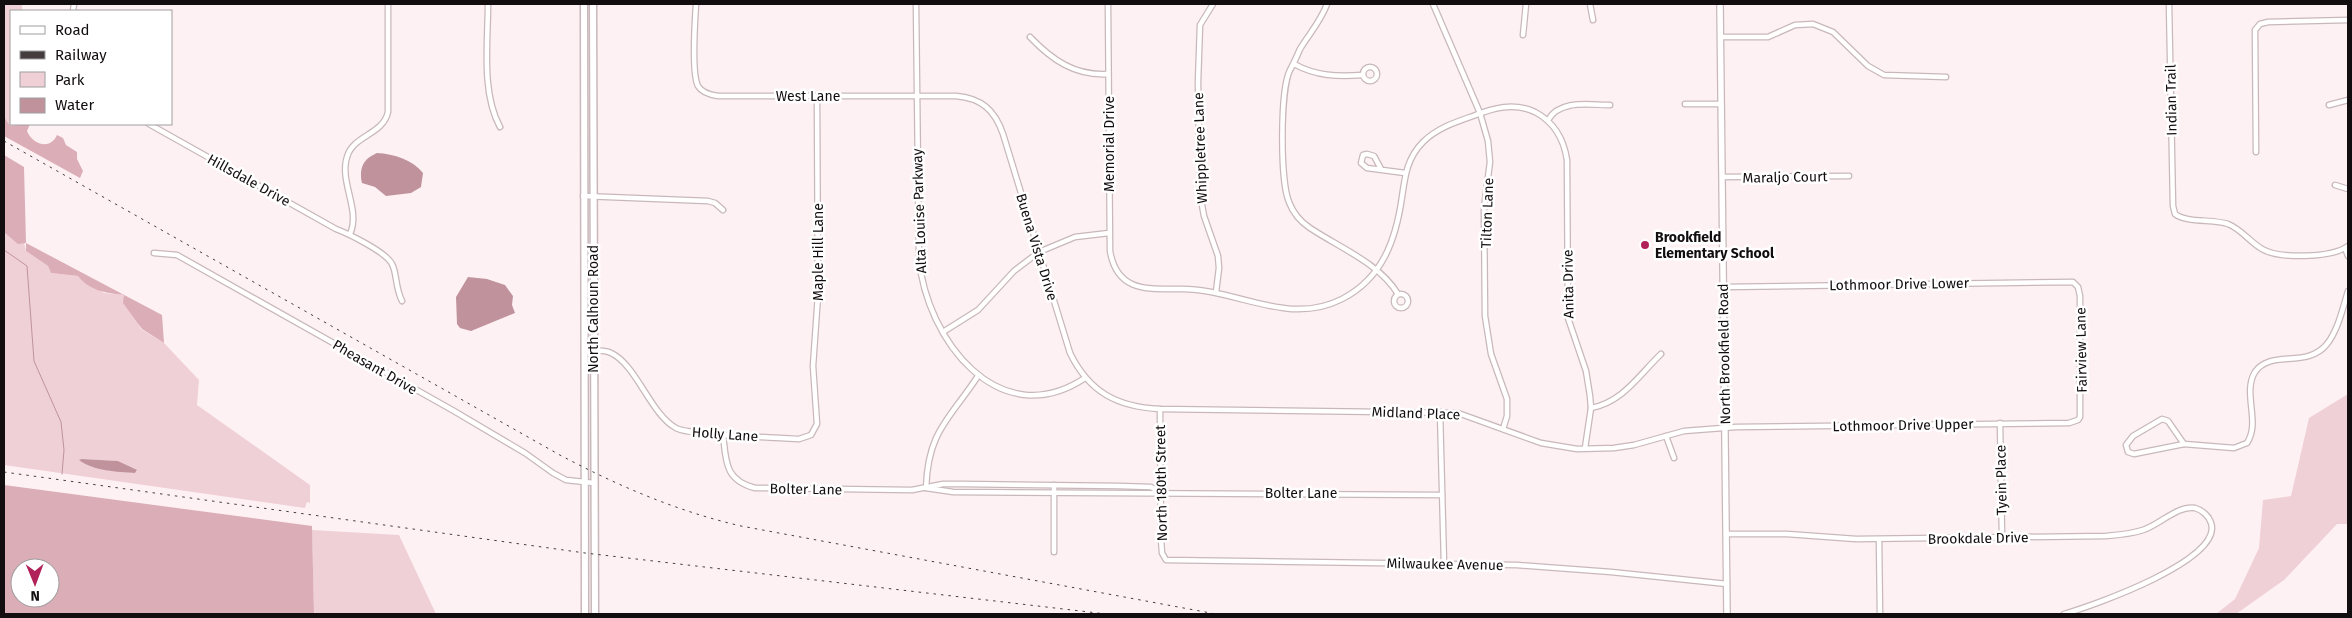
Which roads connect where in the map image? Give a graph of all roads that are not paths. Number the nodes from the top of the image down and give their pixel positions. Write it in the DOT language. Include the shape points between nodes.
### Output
graph roads {
  1 [pos="388,4"];
  2 [pos="488,4"];
  3 [pos="584,4"];
  4 [pos="593,4"];
  5 [pos="696,4"];
  6 [pos="916,4"];
  7 [pos="1108,4"];
  8 [pos="1213,4"];
  9 [pos="1327,4"];
  10 [pos="1433,4"];
  11 [pos="1526,4"];
  12 [pos="1590,4"];
  13 [pos="1720,4"];
  14 [pos="2169,4"];
  15 [pos="1593,20"];
  16 [pos="2348,20"];
  17 [pos="1522,35"];
  18 [pos="1030,37"];
  19 [pos="1721,37"];
  20 [pos="1294,64"];
  21 [pos="1108,74"];
  22 [pos="1362,75"];
  23 [pos="1946,77"];
  24 [pos="817,96"];
  25 [pos="916,96"];
  26 [pos="2348,100"];
  27 [pos="1685,104"];
  28 [pos="1721,104"];
  29 [pos="1610,105"];
  30 [pos="2329,105"];
  31 [pos="1480,113"];
  32 [pos="1548,120"];
  33 [pos="151,125"];
  34 [pos="500,128"];
  35 [pos="2256,152"];
  36 [pos="1381,169"];
  37 [pos="1405,173"];
  38 [pos="1849,176"];
  39 [pos="1722,177"];
  40 [pos="2335,186"];
  41 [pos="2348,189"];
  42 [pos="583,196"];
  43 [pos="592,196"];
  44 [pos="723,210"];
  45 [pos="1109,233"];
  46 [pos="350,234"];
  47 [pos="2347,247"];
  48 [pos="1039,252"];
  49 [pos="154,253"];
  50 [pos="2348,256"];
  51 [pos="1376,271"];
  52 [pos="2075,284"];
  53 [pos="1723,287"];
  54 [pos="2348,291"];
  55 [pos="1216,292"];
  56 [pos="1398,294"];
  57 [pos="402,301"];
  58 [pos="943,332"];
  59 [pos="584,351"];
  60 [pos="594,351"];
  61 [pos="1661,354"];
  62 [pos="978,376"];
  63 [pos="1085,378"];
  64 [pos="816,407"];
  65 [pos="1591,408"];
  66 [pos="1160,409"];
  67 [pos="1440,412"];
  68 [pos="2080,417"];
  69 [pos="2000,423"];
  70 [pos="1724,428"];
  71 [pos="1503,429"];
  72 [pos="723,434"];
  73 [pos="1666,436"];
  74 [pos="2184,444"];
  75 [pos="1586,448"];
  76 [pos="1674,458"];
  77 [pos="585,483"];
  78 [pos="594,484"];
  79 [pos="1054,485"];
  80 [pos="926,488"];
  81 [pos="1160,492"];
  82 [pos="1054,494"];
  83 [pos="1442,495"];
  84 [pos="1726,534"];
  85 [pos="2002,537"];
  86 [pos="1879,540"];
  87 [pos="1054,552"];
  88 [pos="1163,557"];
  89 [pos="1444,564"];
  90 [pos="1727,584"];
  91 [pos="585,614"];
  92 [pos="595,614"];
  93 [pos="1727,614"];
  94 [pos="1880,614"];
  95 [pos="2064,614"];
  1 -- 46 [label="street" via="388,112 384,123 356,143 348,154 345,176 353,219"];
  2 -- 34 [label="street" via="489,85 494,115"];
  3 -- 42 [label="main road, North Calhoun Road"];
  4 -- 43 [label="main road, North Calhoun Road"];
  5 -- 24 [label="street, West Lane" via="696,73 701,89 718,96"];
  6 -- 25 [label="street, Alta Louise Parkway"];
  7 -- 21 [label="street, Memorial Drive"];
  8 -- 55 [label="street, Whippletree Lane" via="1200,25 1198,82 1200,194 1218,256"];
  9 -- 20 [label="street"];
  10 -- 31 [label="street, Tilton Lane"];
  11 -- 17 [label="street"];
  12 -- 15 [label="street"];
  13 -- 19 [label="street, North Brookfield Road"];
  14 -- 47 [label="street, Indian Trail" via="2174,212 2179,217 2229,224 2273,254 2326,254"];
  16 -- 35 [label="street" via="2264,22 2255,30"];
  18 -- 21 [label="street" via="1045,53 1066,67"];
  19 -- 23 [label="street" via="1768,37 1795,26 1813,24 1833,32 1868,66 1884,75"];
  19 -- 28 [label="street, North Brookfield Road"];
  20 -- 22 [label="street" via="1331,76"];
  20 -- 51 [label="street" via="1285,87 1284,109 1285,183 1289,203 1304,223"];
  21 -- 45 [label="street, Memorial Drive"];
  24 -- 25 [label="street, West Lane"];
  24 -- 64 [label="street, Maple Hill Lane" via="819,281 813,366"];
  25 -- 48 [label="street, Buena Vista Drive" via="967,97 983,103 995,115 1004,134"];
  25 -- 58 [label="street, Alta Louise Parkway" via="920,271 929,305"];
  26 -- 30 [label="street"];
  27 -- 28 [label="street"];
  28 -- 39 [label="street, North Brookfield Road"];
  29 -- 32 [label="street" via="1574,105 1562,108"];
  31 -- 32 [label="street" via="1502,107 1521,108"];
  31 -- 37 [label="street" via="1430,135 1414,154"];
  31 -- 71 [label="street, Tilton Lane" via="1490,155 1484,208 1486,316 1491,354 1507,398"];
  32 -- 65 [label="street, Anita Drive" via="1562,141 1567,160 1568,318 1586,371"];
  33 -- 46 [label="street, Hillsdale Drive"];
  36 -- 36 [label="street" via="1374,156 1367,154 1361,158 1363,166"];
  36 -- 37 [label="street"];
  37 -- 51 [label="street" via="1395,236"];
  38 -- 39 [label="street, Maraljo Court"];
  39 -- 53 [label="street, North Brookfield Road"];
  40 -- 41 [label="street"];
  42 -- 43 [label="street"];
  42 -- 59 [label="main road, North Calhoun Road"];
  43 -- 44 [label="street" via="708,201"];
  43 -- 60 [label="main road, North Calhoun Road"];
  45 -- 48 [label="street" via="1075,237"];
  45 -- 55 [label="street, Memorial Drive" via="1113,263 1125,279 1147,290"];
  46 -- 57 [label="street, Hillsdale Drive" via="392,262 396,290"];
  47 -- 50 [label="street"];
  48 -- 58 [label="street" via="1014,271 978,310"];
  48 -- 63 [label="street, Buena Vista Drive" via="1066,344"];
  49 -- 77 [label="street, Pheasant Drive" via="177,255 454,411 553,473 566,480"];
  51 -- 55 [label="street" via="1352,294 1317,308 1277,309"];
  51 -- 56 [label="street"];
  52 -- 53 [label="street, Lothmoor Drive Lower"];
  52 -- 68 [label="street, Fairview Lane" via="2080,296"];
  53 -- 70 [label="street, North Brookfield Road"];
  54 -- 74 [label="street" via="2333,333 2322,349 2302,359 2270,361 2254,374 2251,385 2252,428 2247,443 2234,448"];
  58 -- 62 [label="street, Alta Louise Parkway" via="954,350"];
  59 -- 60 [label="street, Holly Lane"];
  59 -- 77 [label="main road, North Calhoun Road"];
  60 -- 72 [label="street, Holly Lane" via="611,353 619,358 677,429"];
  60 -- 78 [label="main road, North Calhoun Road"];
  61 -- 65 [label="street" via="1623,393"];
  62 -- 63 [label="street, Alta Louise Parkway" via="1005,390 1029,395 1054,393"];
  62 -- 80 [label="street" via="938,432 929,454"];
  63 -- 66 [label="street, Buena Vista Drive" via="1121,403"];
  64 -- 72 [label="street, Holly Lane" via="816,427 811,435 804,438"];
  65 -- 75 [label="street, Anita Drive"];
  66 -- 67 [label="street, Midland Place"];
  66 -- 81 [label="street, North 180th Street"];
  67 -- 71 [label="street, Midland Place" via="1464,414"];
  67 -- 83 [label="street"];
  68 -- 69 [label="street, Lothmoor Drive Upper" via="2069,423"];
  69 -- 70 [label="street, Lothmoor Drive Upper"];
  69 -- 85 [label="street, Tyein Place"];
  70 -- 73 [label="street, Midland Place"];
  70 -- 84 [label="street, North Brookfield Road"];
  71 -- 75 [label="street, Midland Place" via="1541,444"];
  72 -- 80 [label="street, Bolter Lane" via="726,467 737,480 750,487"];
  73 -- 75 [label="street, Midland Place" via="1614,448"];
  73 -- 76 [label="street"];
  74 -- 74 [label="street" via="2134,454 2128,452 2126,446 2130,438 2162,419 2173,426"];
  77 -- 78 [label="street, Pheasant Drive"];
  77 -- 91 [label="main road, North Calhoun Road"];
  78 -- 92 [label="main road, North Calhoun Road"];
  79 -- 80 [label="street, Bolter Lane" via="943,484"];
  79 -- 81 [label="street, Bolter Lane" via="1151,487"];
  79 -- 82 [label="street"];
  80 -- 82 [label="street, Bolter Lane" via="953,492"];
  81 -- 82 [label="street, Bolter Lane"];
  81 -- 83 [label="street, Bolter Lane"];
  81 -- 88 [label="street, North 180th Street"];
  82 -- 87 [label="street"];
  83 -- 89 [label="street"];
  84 -- 86 [label="street, Brookdale Drive"];
  84 -- 90 [label="street, North Brookfield Road"];
  85 -- 86 [label="street, Brookdale Drive"];
  85 -- 95 [label="street, Brookdale Drive" via="2128,534 2152,527 2178,511 2190,508 2204,512 2212,530 2201,549 2163,574 2117,596"];
  86 -- 94 [label="street"];
  88 -- 89 [label="street, Milwaukee Avenue" via="1170,562"];
  89 -- 90 [label="street, Milwaukee Avenue" via="1569,568"];
  90 -- 93 [label="street, North Brookfield Road"];
}
